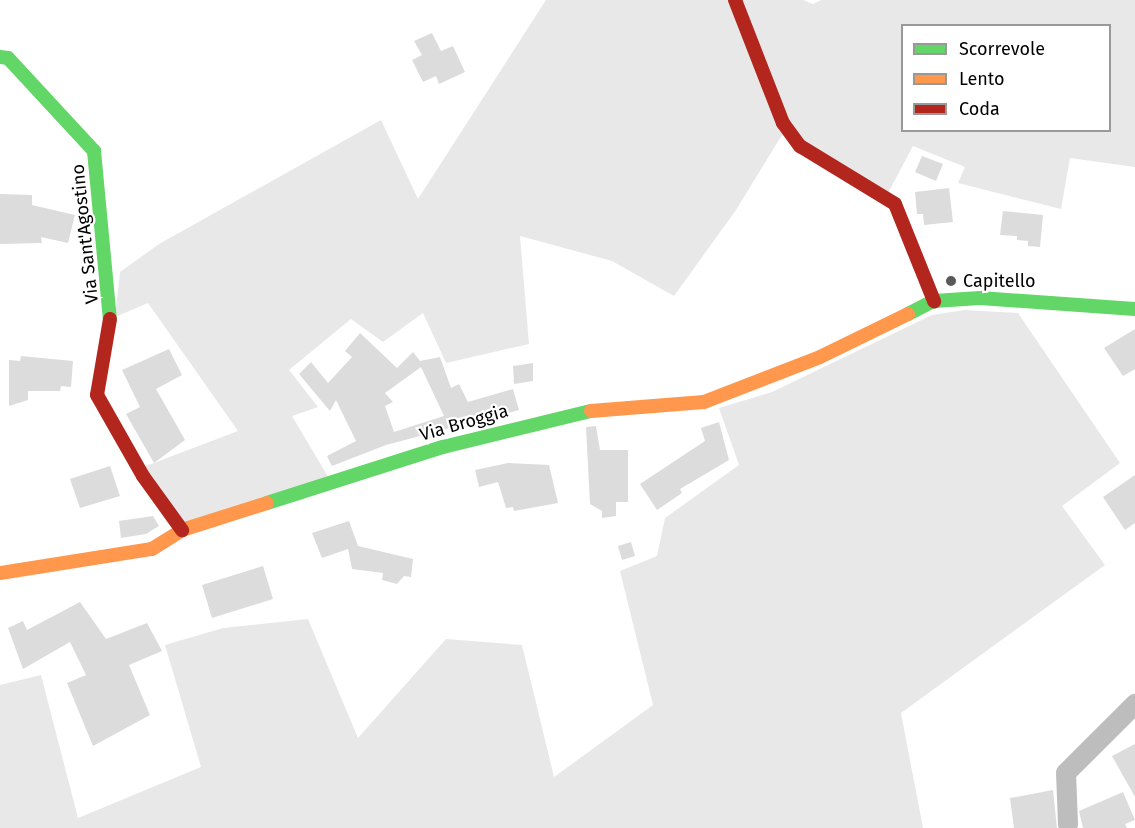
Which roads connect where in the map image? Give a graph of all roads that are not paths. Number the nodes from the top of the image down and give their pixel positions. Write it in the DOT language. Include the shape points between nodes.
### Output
graph roads {
  1 [pos="735,0"];
  2 [pos="0,57"];
  3 [pos="934,301"];
  4 [pos="1135,309"];
  5 [pos="182,530"];
  6 [pos="0,573"];
  7 [pos="1135,704"];
  8 [pos="1068,824"];
  1 -- 3 [label="street" via="783,123 800,146 895,204"];
  2 -- 5 [label="street, Via Sant'Agostino" via="8,58 94,151 112,309 97,395 143,476"];
  3 -- 4 [label="street" via="980,298"];
  3 -- 5 [label="street, Via Broggia" via="820,357 704,402 577,412 538,421"];
  5 -- 6 [label="street, Via Broggia" via="152,549"];
  7 -- 8 [label="street" via="1066,773"];
}
